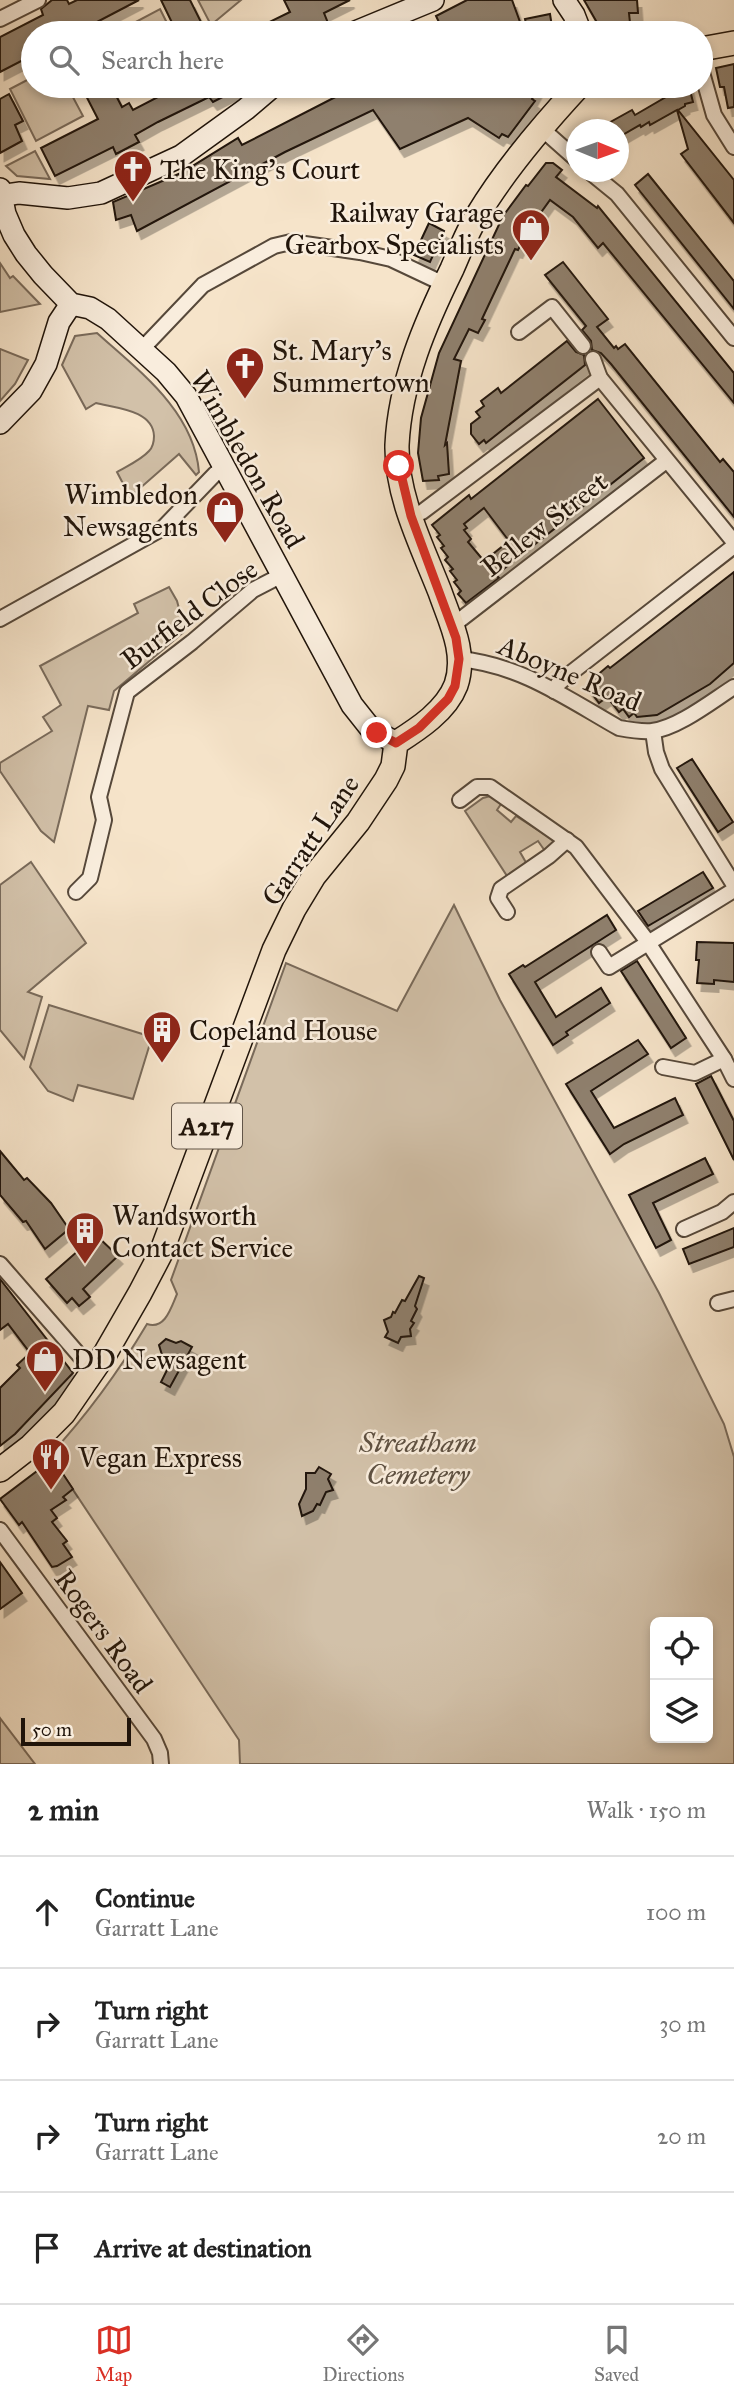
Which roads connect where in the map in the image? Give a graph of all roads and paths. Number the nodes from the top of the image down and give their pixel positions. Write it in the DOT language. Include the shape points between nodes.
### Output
graph roads {
  1 [pos="38,0"];
  2 [pos="433,0"];
  3 [pos="564,0"];
  4 [pos="0,19"];
  5 [pos="382,21"];
  6 [pos="576,21"];
  7 [pos="734,43"];
  8 [pos="713,47"];
  9 [pos="259,98"];
  10 [pos="568,98"];
  11 [pos="709,98"];
  12 [pos="541,128"];
  13 [pos="734,147"];
  14 [pos="566,150"];
  15 [pos="602,182"];
  16 [pos="1,194"];
  17 [pos="444,285"];
  18 [pos="71,304"];
  19 [pos="519,332"];
  20 [pos="734,338"];
  21 [pos="583,346"];
  22 [pos="142,349"];
  23 [pos="593,359"];
  24 [pos="600,378"];
  25 [pos="0,423"];
  26 [pos="666,461"];
  27 [pos="225,467"];
  28 [pos="411,516"];
  29 [pos="734,544"];
  30 [pos="282,575"];
  31 [pos="0,619"];
  32 [pos="452,626"];
  33 [pos="459,659"];
  34 [pos="734,687"];
  35 [pos="554,691"];
  36 [pos="653,731"];
  37 [pos="396,743"];
  38 [pos="460,800"];
  39 [pos="567,840"];
  40 [pos="734,888"];
  41 [pos="76,892"];
  42 [pos="506,912"];
  43 [pos="647,942"];
  44 [pos="599,952"];
  45 [pos="724,1059"];
  46 [pos="663,1067"];
  47 [pos="734,1079"];
  48 [pos="734,1202"];
  49 [pos="684,1229"];
  50 [pos="0,1265"];
  51 [pos="734,1299"];
  52 [pos="718,1303"];
  53 [pos="93,1371"];
  54 [pos="0,1470"];
  55 [pos="0,1530"];
  56 [pos="161,1764"];
  1 -- 4 [label="street"];
  2 -- 5 [label="street"];
  3 -- 6 [label="street"];
  7 -- 8 [label="main road"];
  9 -- 16 [label="street" via="181,156 101,193 68,198"];
  10 -- 12 [label="main road"];
  11 -- 13 [label="street"];
  12 -- 14 [label="street"];
  12 -- 17 [label="main road" via="477,216"];
  15 -- 20 [label="street" via="617,194"];
  16 -- 18 [label="street, Wimbledon Road" via="5,214 26,254"];
  17 -- 22 [label="street" via="391,259 291,242 203,285"];
  17 -- 28 [label="main road" via="415,351 400,425 399,466"];
  18 -- 22 [label="street, Wimbledon Road" via="104,316"];
  18 -- 25 [label="street" via="31,391"];
  19 -- 21 [label="street" via="552,307"];
  22 -- 27 [label="street, Wimbledon Road" via="186,396"];
  23 -- 24 [label="street"];
  24 -- 26 [label="street"];
  24 -- 28 [label="street"];
  26 -- 29 [label="street"];
  26 -- 32 [label="street, Bellew Street"];
  27 -- 30 [label="street, Wimbledon Road"];
  27 -- 31 [label="street" via="163,528"];
  28 -- 32 [label="main road"];
  29 -- 35 [label="street"];
  30 -- 37 [label="street, Wimbledon Road" via="352,705 371,729"];
  30 -- 41 [label="street, Burfield Close" via="253,590 127,692 99,797 104,820 90,878"];
  32 -- 33 [label="main road"];
  33 -- 35 [label="street, Aboyne Road" via="510,669"];
  33 -- 37 [label="main road" via="448,699"];
  34 -- 36 [label="street, Aboyne Road" via="677,722"];
  35 -- 36 [label="street, Aboyne Road" via="620,727"];
  36 -- 40 [label="street" via="662,769"];
  37 -- 53 [label="main road, Garratt Lane / A217" via="393,765 377,795 314,877 274,950 160,1253"];
  38 -- 39 [label="street" via="478,787 490,787"];
  39 -- 42 [label="street" via="501,889 498,898"];
  39 -- 43 [label="street"];
  40 -- 43 [label="street"];
  43 -- 44 [label="street" via="609,967"];
  43 -- 45 [label="street"];
  45 -- 46 [label="street" via="695,1073"];
  45 -- 47 [label="street"];
  48 -- 49 [label="street"];
  50 -- 53 [label="street"];
  51 -- 52 [label="street"];
  53 -- 54 [label="main road, Garratt Lane / A217" via="64,1413"];
  55 -- 56 [label="street, Rogers Road" via="154,1739"];
}
